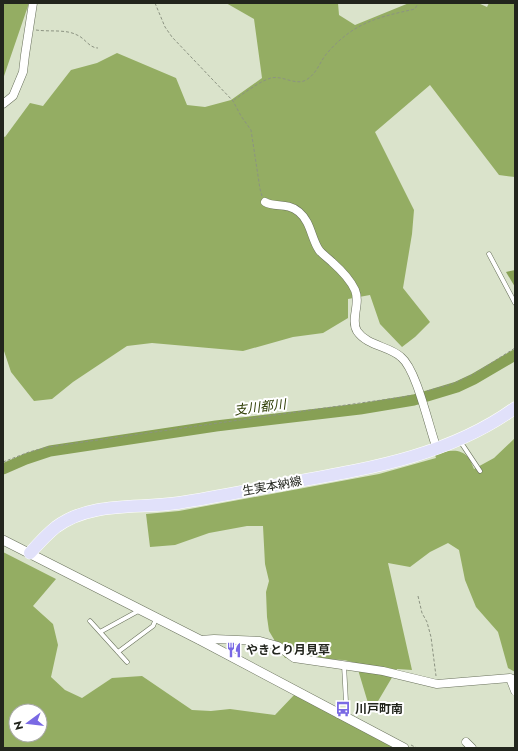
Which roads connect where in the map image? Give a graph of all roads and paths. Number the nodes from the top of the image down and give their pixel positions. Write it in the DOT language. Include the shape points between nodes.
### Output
graph roads {
  1 [pos="33,3"];
  2 [pos="155,3"];
  3 [pos="418,3"];
  4 [pos="30,28"];
  5 [pos="98,48"];
  6 [pos="233,101"];
  7 [pos="3,104"];
  8 [pos="265,202"];
  9 [pos="489,254"];
  10 [pos="515,303"];
  11 [pos="515,348"];
  12 [pos="421,397"];
  13 [pos="515,408"];
  14 [pos="459,440"];
  15 [pos="437,449"];
  16 [pos="3,462"];
  17 [pos="480,471"];
  18 [pos="4,542"];
  19 [pos="30,553"];
  20 [pos="418,596"];
  21 [pos="140,610"];
  22 [pos="157,618"];
  23 [pos="90,620"];
  24 [pos="100,632"];
  25 [pos="200,640"];
  26 [pos="118,652"];
  27 [pos="127,662"];
  28 [pos="344,665"];
  29 [pos="512,679"];
  30 [pos="437,684"];
  31 [pos="515,691"];
  32 [pos="346,702"];
  33 [pos="404,748"];
  1 -- 4 [label="street"];
  2 -- 6 [label="path" via="172,37"];
  3 -- 6 [label="path" via="415,9 377,18 356,27 327,52 306,80 270,78"];
  4 -- 5 [label="path" via="74,33 92,47"];
  4 -- 7 [label="street" via="23,72 12,96"];
  6 -- 8 [label="path" via="251,130 260,189"];
  8 -- 12 [label="street" via="290,207 305,218 319,250 342,271 355,290 358,299 355,316 357,331 368,341 400,355 405,360"];
  9 -- 10 [label="lane"];
  11 -- 12 [label="path" via="474,374"];
  12 -- 15 [label="street"];
  12 -- 16 [label="path" via="403,397 48,447"];
  13 -- 14 [label="main road, 生実本納線"];
  14 -- 15 [label="main road, 生実本納線"];
  14 -- 17 [label="lane"];
  15 -- 19 [label="main road, 生実本納線" via="362,470 178,503 85,512 55,528"];
  18 -- 19 [label="street"];
  19 -- 21 [label="street"];
  20 -- 30 [label="path" via="431,637"];
  21 -- 22 [label="street"];
  21 -- 24 [label="lane"];
  22 -- 25 [label="street"];
  22 -- 26 [label="lane" via="153,626"];
  23 -- 24 [label="lane"];
  24 -- 26 [label="lane"];
  25 -- 28 [label="street" via="260,641 278,646 294,658"];
  25 -- 33 [label="street"];
  26 -- 27 [label="lane"];
  28 -- 30 [label="street"];
  28 -- 32 [label="lane"];
  29 -- 30 [label="street"];
  29 -- 31 [label="street"];
}
